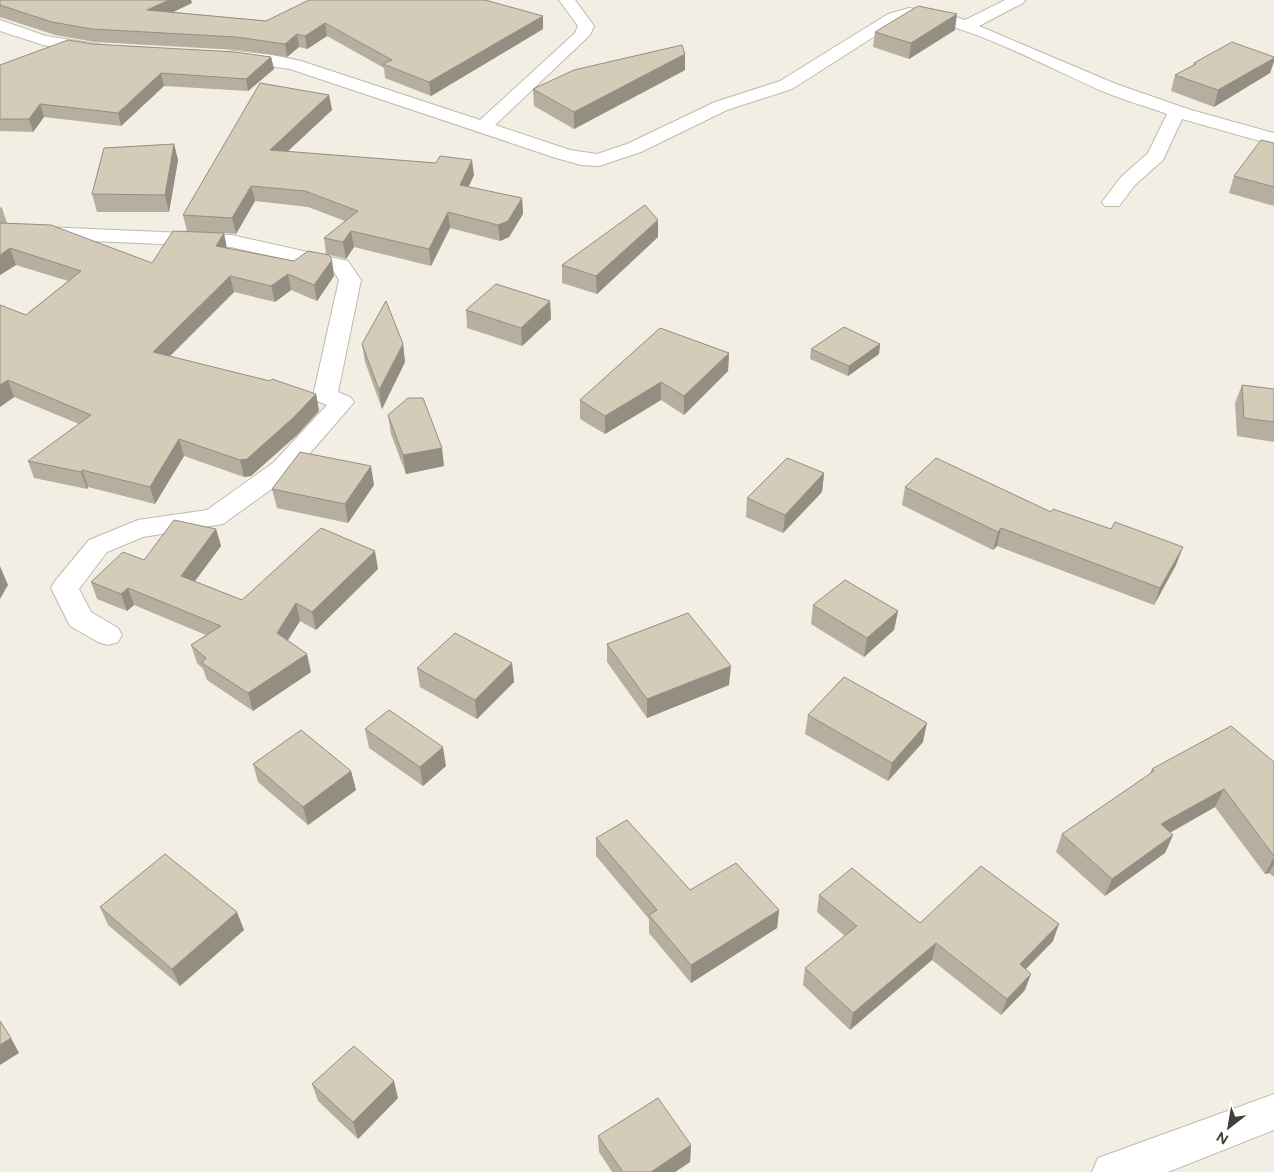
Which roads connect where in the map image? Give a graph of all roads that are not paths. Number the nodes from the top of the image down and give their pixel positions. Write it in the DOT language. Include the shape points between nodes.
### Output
graph roads {
  1 [pos="567,0"];
  2 [pos="1017,0"];
  3 [pos="0,25"];
  4 [pos="965,27"];
  5 [pos="116,50"];
  6 [pos="221,55"];
  7 [pos="1177,111"];
  8 [pos="483,128"];
  9 [pos="1274,139"];
  10 [pos="1112,202"];
  11 [pos="0,231"];
  12 [pos="108,635"];
  13 [pos="1274,1112"];
  14 [pos="1112,1172"];
  1 -- 8 [label="street" via="586,26 582,35"];
  2 -- 4 [label="street"];
  3 -- 5 [label="street" via="43,40"];
  4 -- 7 [label="street" via="1110,88"];
  4 -- 8 [label="street" via="924,14 908,13 894,17 786,85 744,97 634,148 599,160 581,159"];
  6 -- 8 [label="street" via="295,65"];
  7 -- 9 [label="street"];
  7 -- 10 [label="street" via="1156,156 1128,181"];
  11 -- 12 [label="street" via="231,241 341,265 350,280 325,396 342,402 282,469 214,518 138,529 98,546 65,588 80,619"];
  13 -- 14 [label="street"];
}
